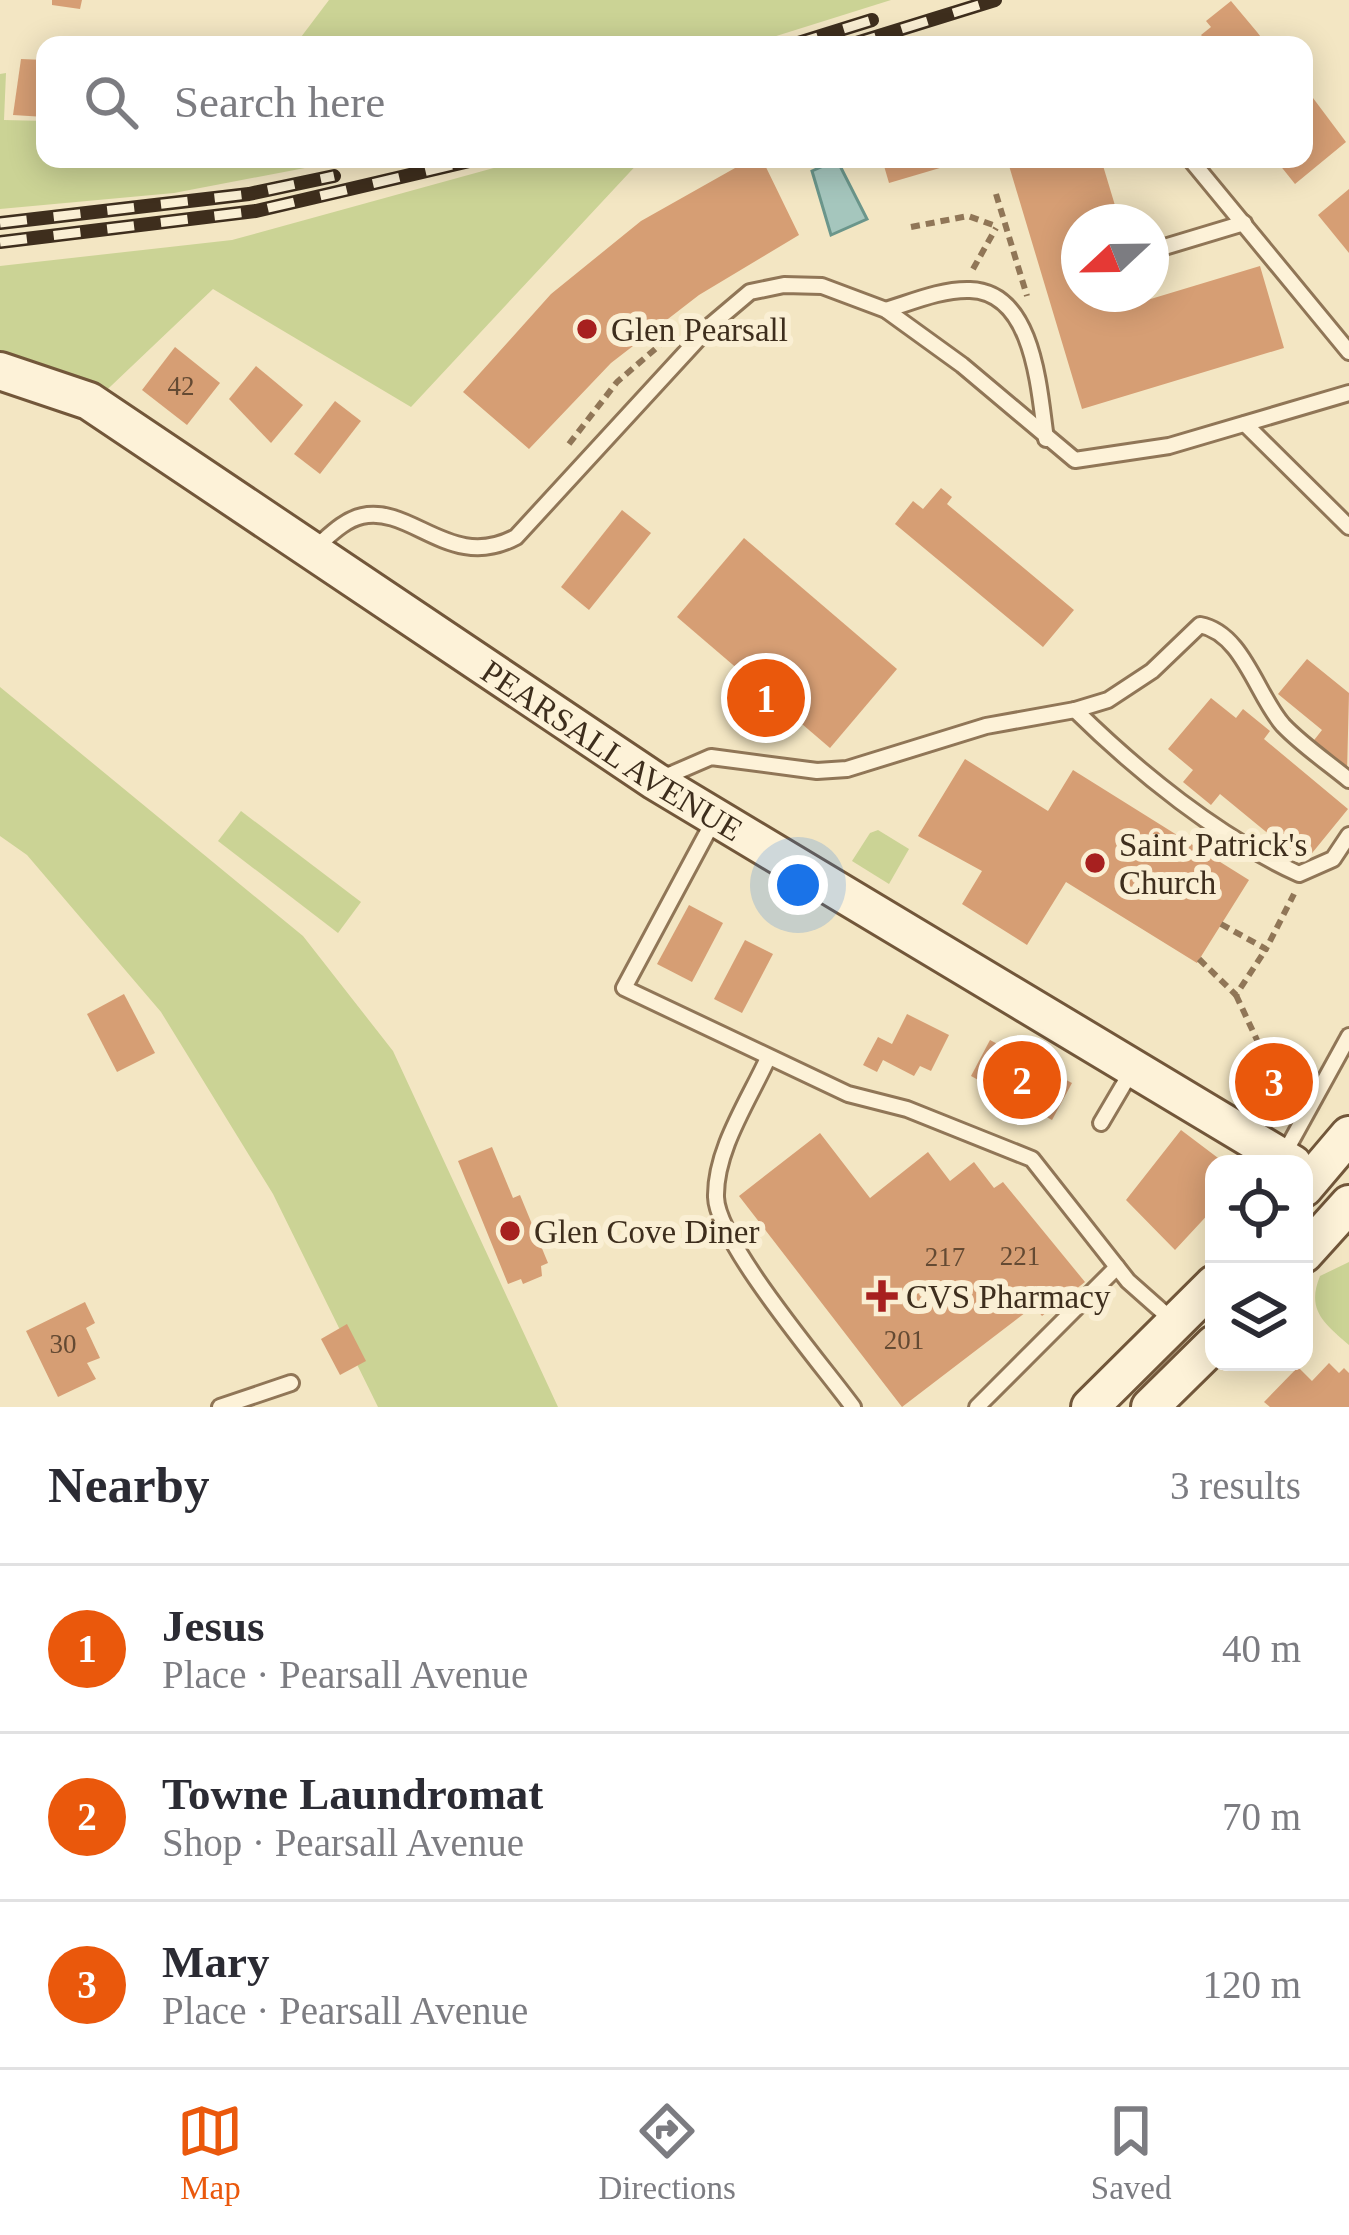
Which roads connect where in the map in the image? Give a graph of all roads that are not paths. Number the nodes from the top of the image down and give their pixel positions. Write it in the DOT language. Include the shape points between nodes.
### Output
graph roads {
  1 [pos="1197,168"];
  2 [pos="1244,224"];
  3 [pos="1169,246"];
  4 [pos="886,310"];
  5 [pos="1349,352"];
  6 [pos="0,371"];
  7 [pos="1349,393"];
  8 [pos="1245,424"];
  9 [pos="1046,440"];
  10 [pos="1349,527"];
  11 [pos="312,550"];
  12 [pos="1075,710"];
  13 [pos="1349,780"];
  14 [pos="655,781"];
  15 [pos="715,818"];
  16 [pos="1349,835"];
  17 [pos="1349,1036"];
  18 [pos="768,1058"];
  19 [pos="1134,1067"];
  20 [pos="1100,1123"];
  21 [pos="1349,1135"];
  22 [pos="1272,1155"];
  23 [pos="1305,1155"];
  24 [pos="1313,1162"];
  25 [pos="1313,1181"];
  26 [pos="1348,1205"];
  27 [pos="1313,1243"];
  28 [pos="1117,1267"];
  29 [pos="1205,1293"];
  30 [pos="1175,1324"];
  31 [pos="1205,1353"];
  32 [pos="291,1383"];
  33 [pos="220,1407"];
  34 [pos="853,1407"];
  35 [pos="977,1407"];
  36 [pos="1090,1407"];
  37 [pos="1150,1407"];
  1 -- 2 [label="lane"];
  2 -- 3 [label="lane"];
  2 -- 5 [label="lane"];
  4 -- 9 [label="lane"];
  4 -- 9 [label="lane" via="953,291 1000,300 1019,320"];
  4 -- 11 [label="lane" via="822,286 750,292 516,537 473,548 370,514"];
  6 -- 11 [label="street, PEARSALL AVENUE" via="89,401"];
  7 -- 8 [label="lane"];
  8 -- 9 [label="lane" via="1075,460"];
  8 -- 10 [label="lane"];
  11 -- 14 [label="street, PEARSALL AVENUE"];
  12 -- 13 [label="lane" via="1108,700 1200,626 1211,628 1286,729"];
  12 -- 14 [label="lane" via="986,726 847,769 711,757"];
  12 -- 16 [label="lane" via="1182,799 1300,874 1333,860"];
  14 -- 15 [label="street, PEARSALL AVENUE"];
  15 -- 18 [label="lane" via="624,988"];
  15 -- 19 [label="street, PEARSALL AVENUE"];
  17 -- 23 [label="lane"];
  18 -- 28 [label="lane" via="1032,1159"];
  18 -- 34 [label="lane" via="720,1166 716,1202 737,1250"];
  19 -- 20 [label="lane"];
  19 -- 22 [label="street, PEARSALL AVENUE"];
  21 -- 24 [label="street"];
  25 -- 26 [label="street, PEARSALL AVENUE"];
  26 -- 27 [label="street"];
  28 -- 30 [label="lane"];
  28 -- 35 [label="lane"];
  29 -- 30 [label="street"];
  30 -- 36 [label="street"];
  31 -- 37 [label="street"];
  32 -- 33 [label="lane"];
}
